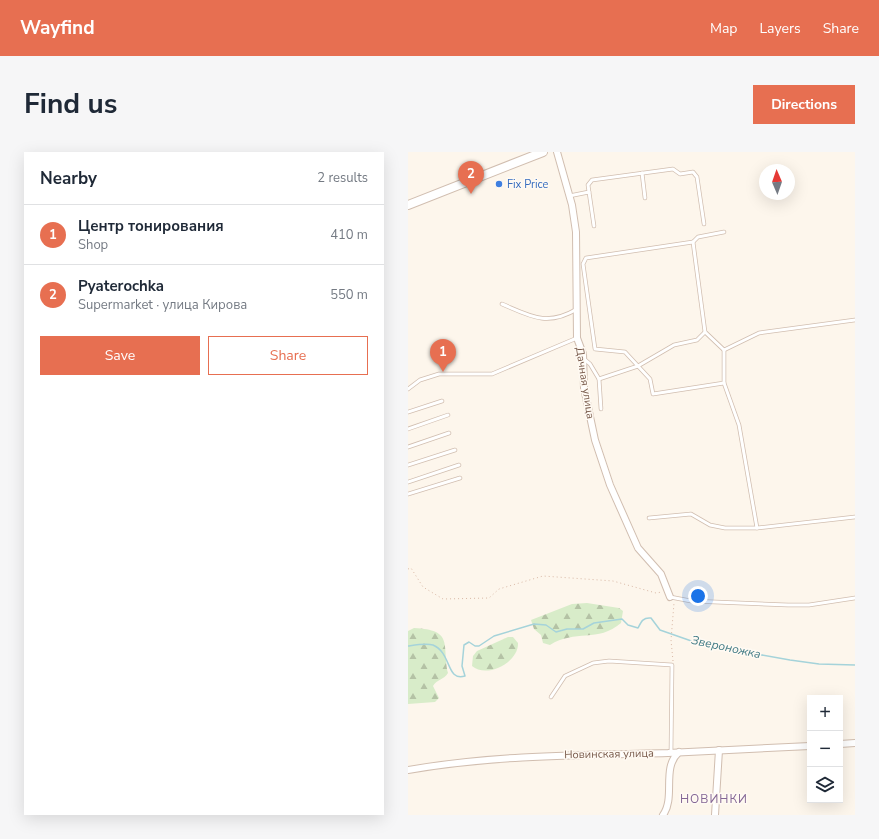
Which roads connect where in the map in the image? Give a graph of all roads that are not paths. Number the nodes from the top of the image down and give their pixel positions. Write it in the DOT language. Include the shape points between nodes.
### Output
graph roads {
  1 [pos="543,152"];
  2 [pos="557,152"];
  3 [pos="642,173"];
  4 [pos="589,192"];
  5 [pos="569,196"];
  6 [pos="645,198"];
  7 [pos="408,205"];
  8 [pos="704,224"];
  9 [pos="594,226"];
  10 [pos="724,232"];
  11 [pos="693,242"];
  12 [pos="502,304"];
  13 [pos="577,309"];
  14 [pos="855,320"];
  15 [pos="705,332"];
  16 [pos="577,338"];
  17 [pos="724,350"];
  18 [pos="583,358"];
  19 [pos="638,366"];
  20 [pos="599,379"];
  21 [pos="724,383"];
  22 [pos="408,389"];
  23 [pos="442,401"];
  24 [pos="601,409"];
  25 [pos="408,412"];
  26 [pos="448,415"];
  27 [pos="408,429"];
  28 [pos="449,433"];
  29 [pos="408,447"];
  30 [pos="455,450"];
  31 [pos="408,465"];
  32 [pos="459,465"];
  33 [pos="460,478"];
  34 [pos="408,482"];
  35 [pos="408,494"];
  36 [pos="855,517"];
  37 [pos="649,518"];
  38 [pos="757,528"];
  39 [pos="669,594"];
  40 [pos="855,598"];
  41 [pos="551,697"];
  42 [pos="855,743"];
  43 [pos="843,744"];
  44 [pos="807,746"];
  45 [pos="719,750"];
  46 [pos="662,752"];
  47 [pos="671,752"];
  48 [pos="679,752"];
  49 [pos="671,763"];
  50 [pos="408,770"];
  51 [pos="665,814"];
  52 [pos="715,815"];
  1 -- 7 [label="street"];
  2 -- 5 [label="street, Дачная улица"];
  3 -- 4 [label="lane" via="592,180 588,185"];
  3 -- 6 [label="lane"];
  3 -- 8 [label="lane" via="673,169 680,174 693,172 697,177"];
  4 -- 5 [label="lane"];
  4 -- 9 [label="lane"];
  5 -- 13 [label="street, Дачная улица" via="576,232"];
  10 -- 11 [label="lane" via="698,237"];
  11 -- 15 [label="lane"];
  11 -- 19 [label="lane" via="588,256 584,260 595,349 625,352"];
  12 -- 13 [label="lane" via="537,319 566,316"];
  13 -- 16 [label="street, Дачная улица"];
  14 -- 17 [label="lane" via="759,334"];
  15 -- 17 [label="lane"];
  15 -- 19 [label="lane" via="697,340 674,345"];
  16 -- 18 [label="street, Дачная улица"];
  16 -- 22 [label="lane" via="492,374 439,374 420,380"];
  17 -- 21 [label="lane"];
  18 -- 20 [label="lane"];
  18 -- 39 [label="street, Дачная улица" via="584,388 610,485 638,548 661,574"];
  19 -- 20 [label="lane"];
  19 -- 21 [label="lane" via="650,379 653,394"];
  20 -- 24 [label="lane"];
  21 -- 38 [label="lane" via="739,425"];
  23 -- 25 [label="lane"];
  26 -- 27 [label="lane"];
  28 -- 29 [label="lane"];
  30 -- 31 [label="lane"];
  32 -- 34 [label="lane"];
  33 -- 35 [label="lane"];
  36 -- 38 [label="lane"];
  37 -- 38 [label="lane" via="691,514 710,526"];
  39 -- 40 [label="lane" via="691,601 788,605 809,605"];
  41 -- 47 [label="lane" via="566,676 593,663 609,661 672,665 674,667"];
  42 -- 43 [label="street"];
  44 -- 45 [label="street, Новинская улица"];
  45 -- 48 [label="street, Новинская улица"];
  45 -- 52 [label="street"];
  46 -- 47 [label="street, Новинская улица"];
  46 -- 49 [label="street"];
  46 -- 50 [label="street, Новинская улица" via="472,760"];
  47 -- 48 [label="street, Новинская улица"];
  48 -- 49 [label="street"];
  49 -- 51 [label="street"];
}
